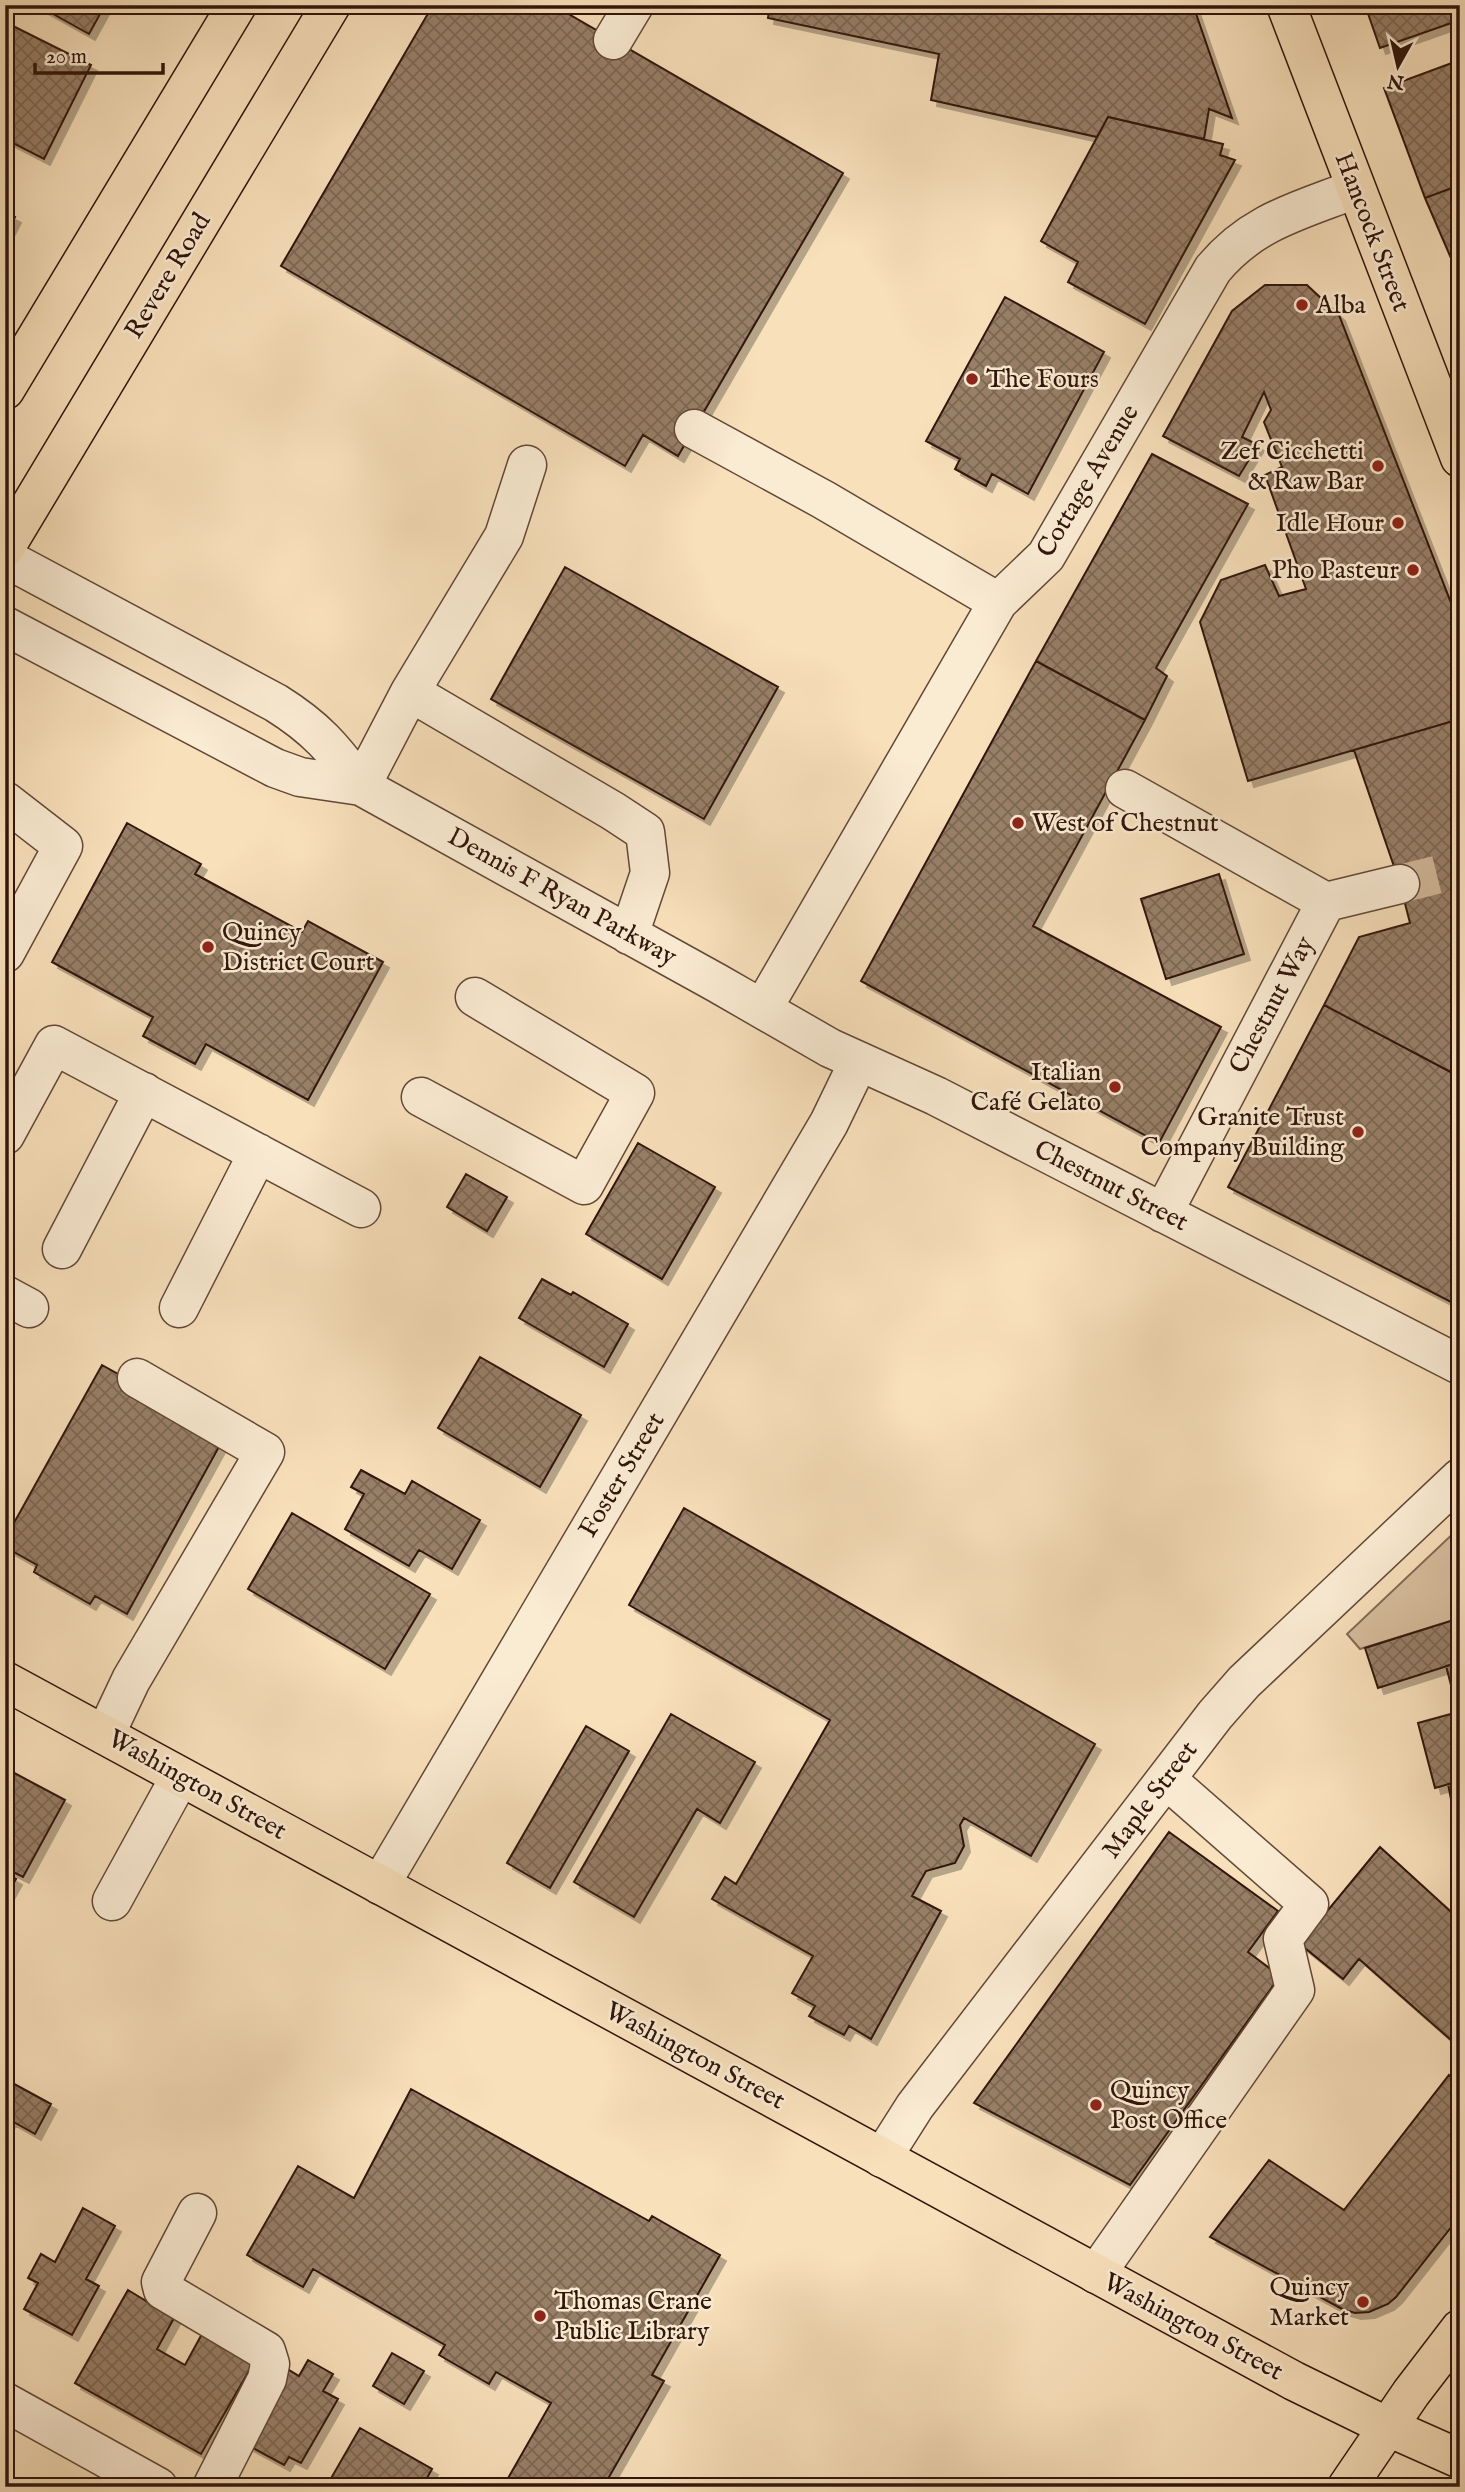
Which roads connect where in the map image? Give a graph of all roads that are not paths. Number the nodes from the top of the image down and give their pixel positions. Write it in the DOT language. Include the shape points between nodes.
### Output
graph roads {
  1 [pos="237,5"];
  2 [pos="331,5"];
  3 [pos="634,5"];
  4 [pos="1286,5"];
  5 [pos="613,40"];
  6 [pos="1355,189"];
  7 [pos="5,390"];
  8 [pos="694,429"];
  9 [pos="1460,458"];
  10 [pos="527,465"];
  11 [pos="5,548"];
  12 [pos="5,558"];
  13 [pos="998,602"];
  14 [pos="5,626"];
  15 [pos="410,692"];
  16 [pos="361,786"];
  17 [pos="1125,789"];
  18 [pos="5,801"];
  19 [pos="1400,884"];
  20 [pos="1326,902"];
  21 [pos="629,934"];
  22 [pos="5,953"];
  23 [pos="475,997"];
  24 [pos="762,1008"];
  25 [pos="859,1063"];
  26 [pos="144,1092"];
  27 [pos="421,1097"];
  28 [pos="5,1135"];
  29 [pos="258,1153"];
  30 [pos="360,1208"];
  31 [pos="1163,1213"];
  32 [pos="62,1249"];
  33 [pos="178,1308"];
  34 [pos="1460,1365"];
  35 [pos="137,1378"];
  36 [pos="1460,1478"];
  37 [pos="5,1681"];
  38 [pos="105,1735"];
  39 [pos="180,1777"];
  40 [pos="1166,1779"];
  41 [pos="380,1885"];
  42 [pos="112,1901"];
  43 [pos="882,2158"];
  44 [pos="197,2213"];
  45 [pos="1096,2274"];
  46 [pos="1460,2329"];
  47 [pos="5,2402"];
  48 [pos="1388,2427"];
  49 [pos="1460,2459"];
  50 [pos="158,2487"];
  51 [pos="212,2487"];
  52 [pos="1348,2487"];
  1 -- 7 [label="main road"];
  2 -- 11 [label="main road, Revere Road"];
  3 -- 5 [label="street"];
  4 -- 6 [label="main road, Hancock Street"];
  6 -- 9 [label="main road, Hancock Street"];
  6 -- 13 [label="street, Cottage Avenue" via="1266,224 1228,251 1199,292 1046,556"];
  8 -- 13 [label="street"];
  10 -- 15 [label="street" via="504,537"];
  12 -- 16 [label="street, Dennis F Ryan Parkway" via="276,702 323,737"];
  13 -- 24 [label="street, Cottage Avenue"];
  14 -- 16 [label="street, Dennis F Ryan Parkway" via="248,756 300,777"];
  15 -- 16 [label="street"];
  15 -- 21 [label="street" via="645,832 650,873"];
  16 -- 21 [label="street, Dennis F Ryan Parkway"];
  17 -- 20 [label="street"];
  18 -- 22 [label="street" via="64,846"];
  19 -- 20 [label="street"];
  20 -- 31 [label="street, Chestnut Way"];
  21 -- 24 [label="street, Dennis F Ryan Parkway"];
  23 -- 27 [label="street" via="635,1093 584,1185"];
  24 -- 25 [label="street, Chestnut Street"];
  25 -- 31 [label="street, Chestnut Street" via="936,1096"];
  25 -- 41 [label="street, Foster Street" via="829,1124"];
  26 -- 28 [label="street" via="54,1045"];
  26 -- 29 [label="street"];
  26 -- 32 [label="street"];
  29 -- 30 [label="street"];
  29 -- 33 [label="street"];
  31 -- 34 [label="street, Chestnut Street"];
  35 -- 38 [label="street" via="265,1452 131,1679"];
  36 -- 40 [label="street, Maple Street" via="1244,1682"];
  37 -- 38 [label="main road, Washington Street"];
  38 -- 39 [label="main road, Washington Street"];
  39 -- 41 [label="main road, Washington Street"];
  39 -- 42 [label="street"];
  40 -- 43 [label="street, Maple Street" via="915,2106"];
  40 -- 45 [label="street" via="1308,1904 1283,1940 1295,1990"];
  41 -- 43 [label="main road, Washington Street"];
  43 -- 45 [label="main road, Washington Street"];
  44 -- 51 [label="street" via="161,2281 163,2290 266,2351 270,2364 267,2379"];
  45 -- 48 [label="main road, Washington Street"];
  46 -- 48 [label="main road"];
  47 -- 50 [label="street"];
  48 -- 49 [label="main road"];
  48 -- 52 [label="main road"];
}
